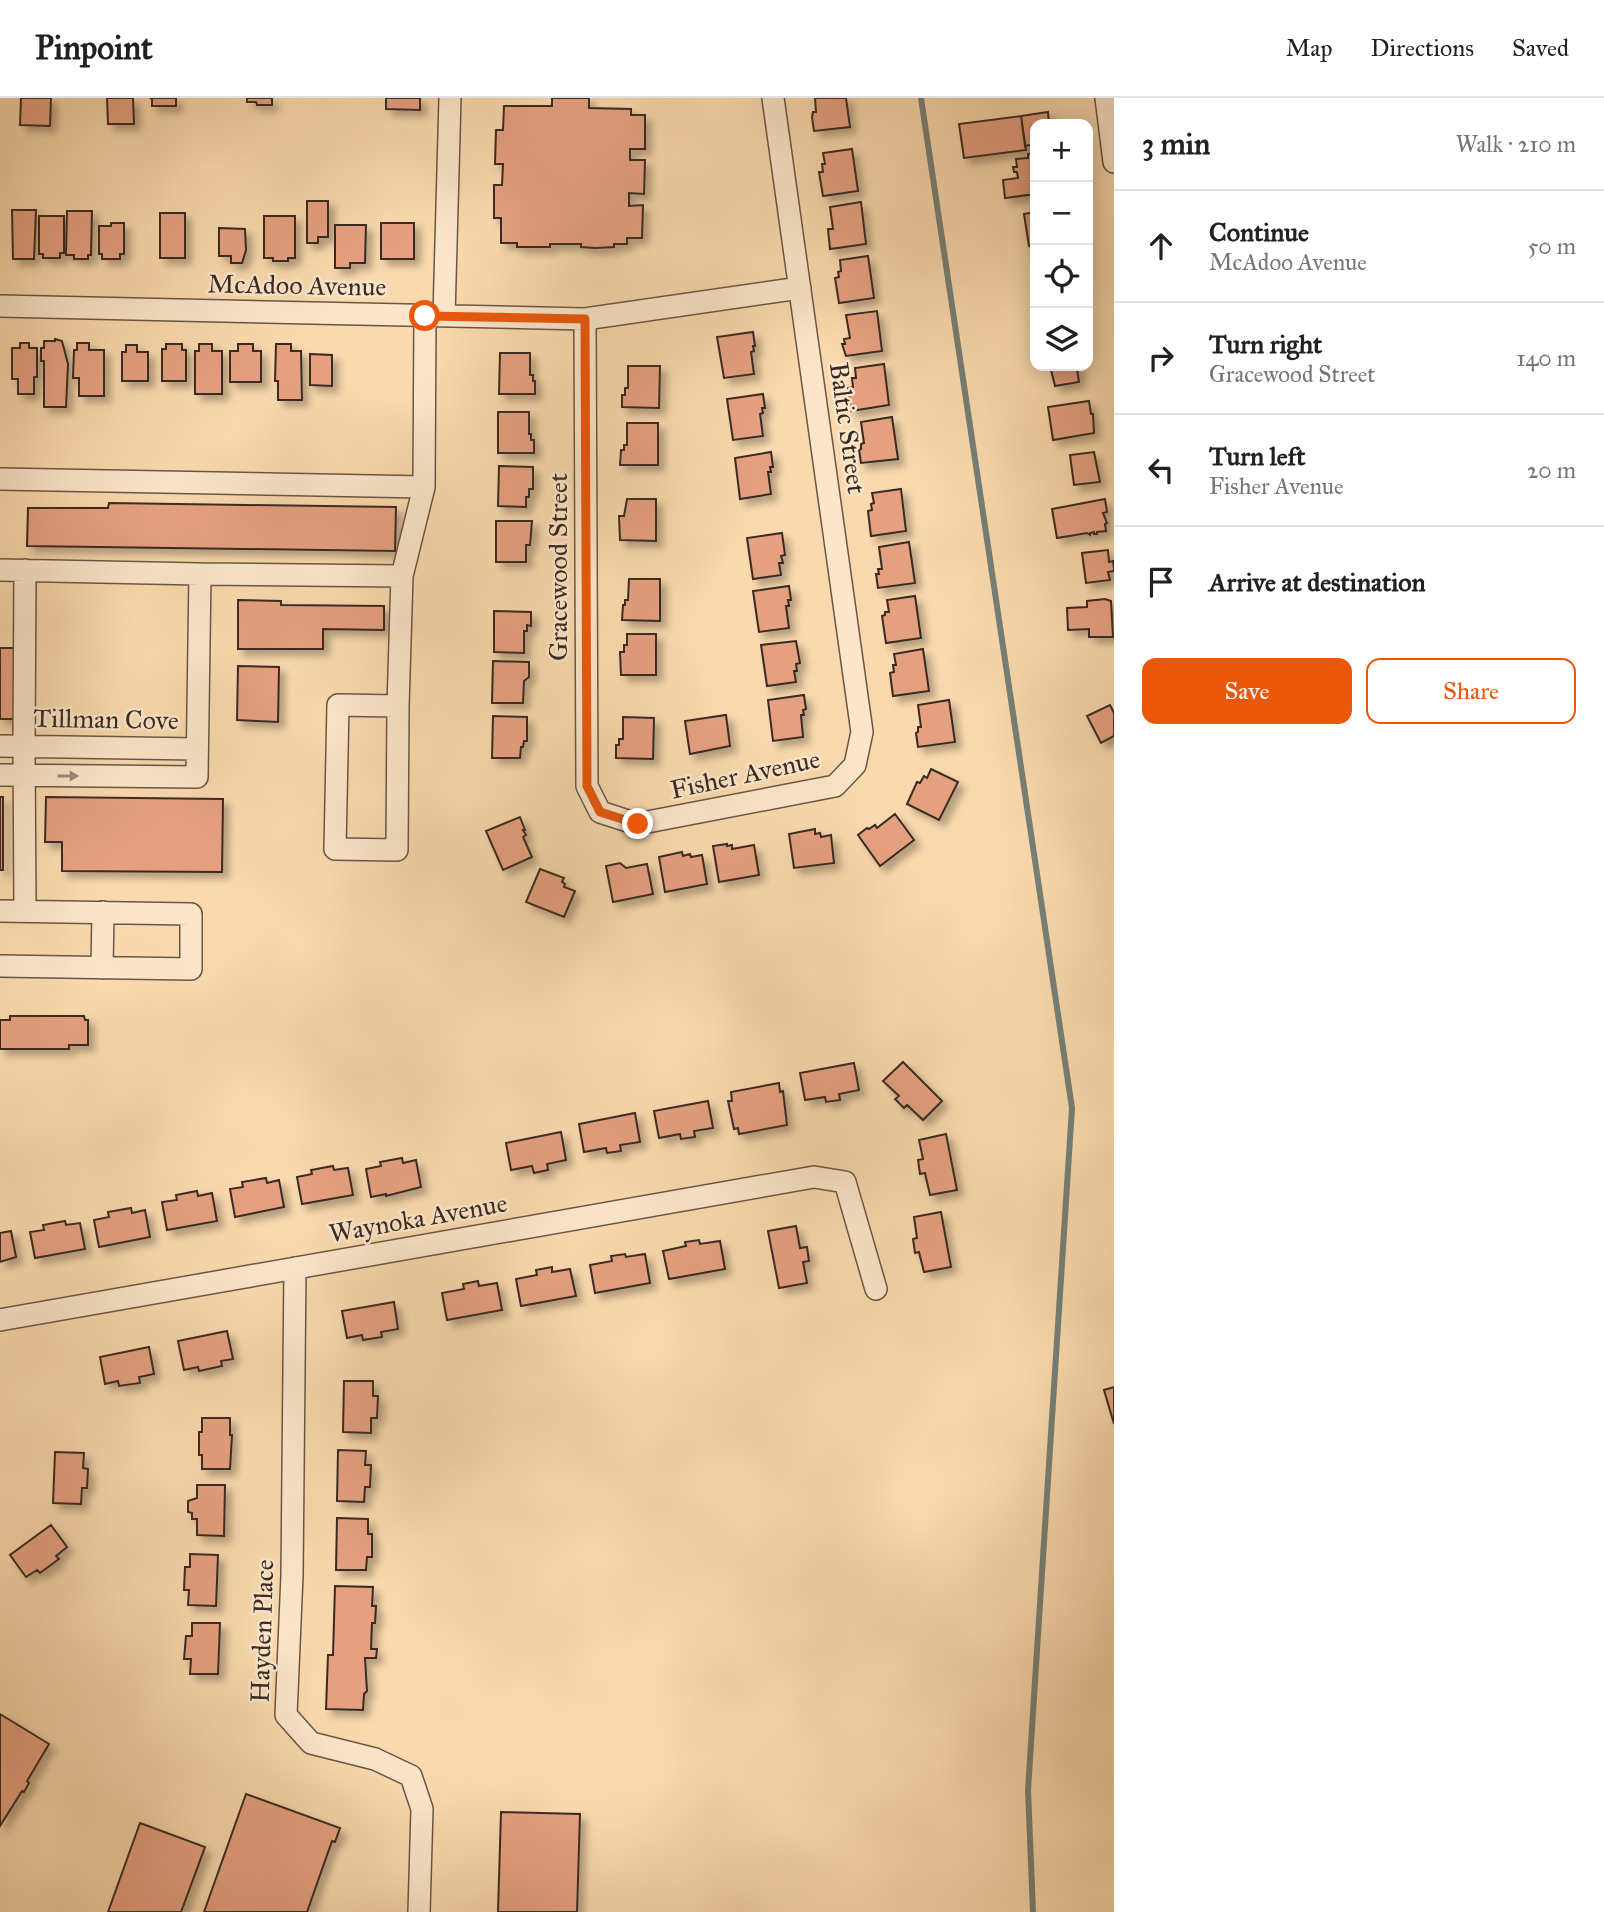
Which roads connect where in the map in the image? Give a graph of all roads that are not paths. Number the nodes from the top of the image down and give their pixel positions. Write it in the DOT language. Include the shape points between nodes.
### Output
graph roads {
  1 [pos="450,98"];
  2 [pos="773,98"];
  3 [pos="1105,98"];
  4 [pos="1114,162"];
  5 [pos="800,288"];
  6 [pos="0,306"];
  7 [pos="435,316"];
  8 [pos="585,319"];
  9 [pos="0,479"];
  10 [pos="424,487"];
  11 [pos="0,570"];
  12 [pos="25,570"];
  13 [pos="200,573"];
  14 [pos="402,576"];
  15 [pos="398,706"];
  16 [pos="0,746"];
  17 [pos="23,746"];
  18 [pos="197,749"];
  19 [pos="855,765"];
  20 [pos="0,775"];
  21 [pos="24,775"];
  22 [pos="600,812"];
  23 [pos="0,911"];
  24 [pos="25,911"];
  25 [pos="103,912"];
  26 [pos="0,966"];
  27 [pos="102,968"];
  28 [pos="295,1268"];
  29 [pos="876,1289"];
  30 [pos="0,1320"];
  31 [pos="419,1912"];
  1 -- 7 [label="street"];
  2 -- 5 [label="street, Baltic Street"];
  3 -- 4 [label="street"];
  5 -- 8 [label="street, McAdoo Avenue"];
  5 -- 19 [label="street, Baltic Street" via="862,732"];
  6 -- 7 [label="street, McAdoo Avenue"];
  7 -- 8 [label="street, McAdoo Avenue"];
  7 -- 10 [label="street"];
  8 -- 22 [label="street, Gracewood Street" via="587,786"];
  9 -- 10 [label="street"];
  10 -- 14 [label="street"];
  11 -- 12 [label="street"];
  12 -- 13 [label="street"];
  12 -- 17 [label="street"];
  13 -- 14 [label="street"];
  13 -- 18 [label="street"];
  14 -- 15 [label="street"];
  15 -- 15 [label="street" via="338,705 335,849 397,850"];
  16 -- 17 [label="street, Tillman Cove"];
  17 -- 18 [label="street, Tillman Cove"];
  17 -- 21 [label="street"];
  21 -- 18 [label="street, Tillman Cove, one-way" via="197,777"];
  19 -- 22 [label="street, Fisher Avenue" via="835,786 638,824"];
  20 -- 21 [label="street, Tillman Cove"];
  21 -- 24 [label="street"];
  23 -- 24 [label="street"];
  24 -- 25 [label="street"];
  25 -- 27 [label="street"];
  25 -- 27 [label="street" via="191,914 191,969"];
  26 -- 27 [label="street"];
  28 -- 29 [label="street, Waynoka Avenue" via="814,1177 845,1182"];
  28 -- 30 [label="street, Waynoka Avenue"];
  28 -- 31 [label="street, Hayden Place" via="286,1715 311,1743 375,1759 411,1776 422,1809"];
}
